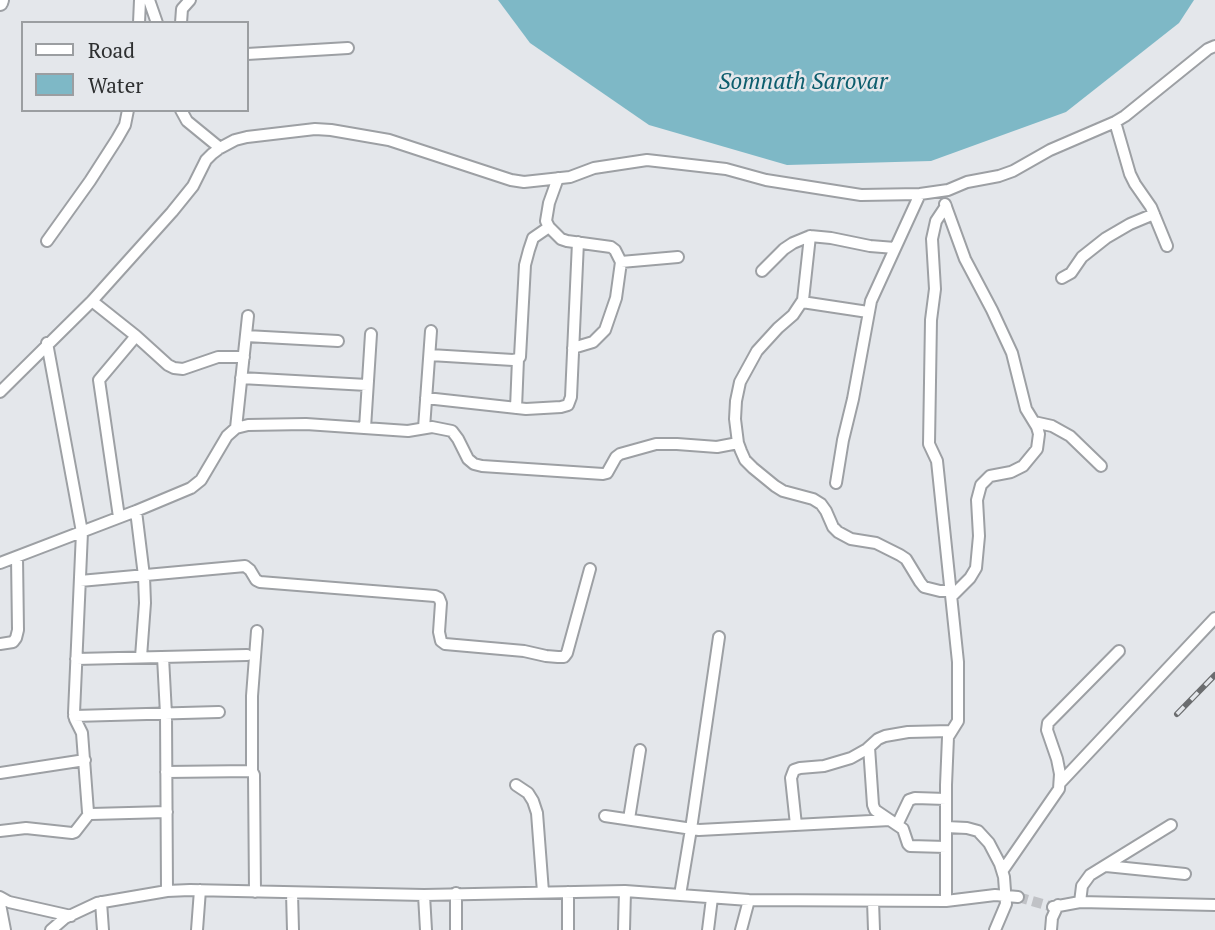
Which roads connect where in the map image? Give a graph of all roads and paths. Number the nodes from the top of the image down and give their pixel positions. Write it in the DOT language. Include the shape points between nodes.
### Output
graph roads {
  1 [pos="140,0"];
  2 [pos="149,0"];
  3 [pos="190,0"];
  4 [pos="139,21"];
  5 [pos="156,21"];
  6 [pos="181,21"];
  7 [pos="1215,46"];
  8 [pos="348,48"];
  9 [pos="248,54"];
  10 [pos="128,112"];
  11 [pos="182,112"];
  12 [pos="1115,122"];
  13 [pos="220,148"];
  14 [pos="558,178"];
  15 [pos="941,191"];
  16 [pos="920,194"];
  17 [pos="946,206"];
  18 [pos="1154,214"];
  19 [pos="549,227"];
  20 [pos="810,236"];
  21 [pos="47,241"];
  22 [pos="578,242"];
  23 [pos="1167,246"];
  24 [pos="895,248"];
  25 [pos="678,257"];
  26 [pos="621,262"];
  27 [pos="762,271"];
  28 [pos="1062,278"];
  29 [pos="92,301"];
  30 [pos="802,302"];
  31 [pos="868,312"];
  32 [pos="248,316"];
  33 [pos="431,331"];
  34 [pos="370,334"];
  35 [pos="136,336"];
  36 [pos="246,336"];
  37 [pos="338,341"];
  38 [pos="47,343"];
  39 [pos="573,348"];
  40 [pos="430,355"];
  41 [pos="244,357"];
  42 [pos="518,359"];
  43 [pos="241,378"];
  44 [pos="367,385"];
  45 [pos="0,392"];
  46 [pos="426,398"];
  47 [pos="516,408"];
  48 [pos="1034,422"];
  49 [pos="236,428"];
  50 [pos="365,428"];
  51 [pos="424,428"];
  52 [pos="738,443"];
  53 [pos="1101,466"];
  54 [pos="836,483"];
  55 [pos="136,511"];
  56 [pos="119,517"];
  57 [pos="82,532"];
  58 [pos="17,557"];
  59 [pos="0,562"];
  60 [pos="590,569"];
  61 [pos="144,576"];
  62 [pos="80,581"];
  63 [pos="951,594"];
  64 [pos="1215,618"];
  65 [pos="257,631"];
  66 [pos="719,637"];
  67 [pos="0,644"];
  68 [pos="1119,651"];
  69 [pos="247,655"];
  70 [pos="141,657"];
  71 [pos="163,657"];
  72 [pos="76,659"];
  73 [pos="219,712"];
  74 [pos="166,714"];
  75 [pos="75,716"];
  76 [pos="951,731"];
  77 [pos="869,747"];
  78 [pos="640,750"];
  79 [pos="85,760"];
  80 [pos="252,771"];
  81 [pos="166,772"];
  82 [pos="0,773"];
  83 [pos="1060,783"];
  84 [pos="516,785"];
  85 [pos="946,799"];
  86 [pos="167,812"];
  87 [pos="89,814"];
  88 [pos="605,816"];
  89 [pos="629,819"];
  90 [pos="893,823"];
  91 [pos="796,825"];
  92 [pos="1171,825"];
  93 [pos="946,827"];
  94 [pos="691,829"];
  95 [pos="0,831"];
  96 [pos="946,847"];
  97 [pos="1106,866"];
  98 [pos="1003,870"];
  99 [pos="1185,874"];
  100 [pos="200,890"];
  101 [pos="167,891"];
  102 [pos="625,891"];
  103 [pos="255,892"];
  104 [pos="543,892"];
  105 [pos="568,892"];
  106 [pos="292,893"];
  107 [pos="456,893"];
  108 [pos="424,895"];
  109 [pos="680,895"];
  110 [pos="1006,895"];
  111 [pos="0,897"];
  112 [pos="1018,897"];
  113 [pos="712,898"];
  114 [pos="749,900"];
  115 [pos="873,901"];
  116 [pos="946,901"];
  117 [pos="101,902"];
  118 [pos="1080,902"];
  119 [pos="0,904"];
  120 [pos="1215,905"];
  121 [pos="71,916"];
  122 [pos="5,930"];
  123 [pos="51,930"];
  124 [pos="103,930"];
  125 [pos="197,930"];
  126 [pos="293,930"];
  127 [pos="426,930"];
  128 [pos="456,930"];
  129 [pos="568,930"];
  130 [pos="624,930"];
  131 [pos="708,930"];
  132 [pos="741,930"];
  133 [pos="874,930"];
  134 [pos="995,930"];
  135 [pos="1051,930"];
  1 -- 4 [label="street"];
  2 -- 5 [label="street"];
  3 -- 6 [label="street"];
  7 -- 12 [label="street"];
  8 -- 9 [label="street"];
  10 -- 21 [label="street" via="117,139"];
  11 -- 13 [label="street"];
  12 -- 15 [label="street" via="1013,171"];
  12 -- 18 [label="street" via="1130,174"];
  13 -- 14 [label="street" via="247,137 323,130 389,140 511,180"];
  13 -- 29 [label="street" via="206,160 194,186"];
  14 -- 16 [label="street" via="647,160 726,169 861,195"];
  14 -- 19 [label="street" via="546,220"];
  15 -- 16 [label="street"];
  15 -- 17 [label="street"];
  16 -- 24 [label="street"];
  17 -- 48 [label="street" via="965,259 1012,353 1026,409"];
  17 -- 63 [label="street" via="932,239 935,289 929,444 937,461"];
  18 -- 23 [label="street"];
  18 -- 28 [label="street" via="1106,238"];
  19 -- 22 [label="street" via="561,239"];
  19 -- 42 [label="street" via="533,238 525,265"];
  20 -- 24 [label="street"];
  20 -- 27 [label="street" via="784,249"];
  20 -- 30 [label="street"];
  22 -- 26 [label="street" via="611,247"];
  22 -- 39 [label="street"];
  24 -- 31 [label="street"];
  25 -- 26 [label="street"];
  26 -- 39 [label="street" via="605,330 593,342"];
  29 -- 35 [label="street"];
  29 -- 38 [label="street"];
  30 -- 31 [label="street"];
  30 -- 52 [label="street" via="757,351 740,382 735,419"];
  31 -- 54 [label="street"];
  32 -- 36 [label="street"];
  33 -- 40 [label="street"];
  34 -- 44 [label="street"];
  35 -- 41 [label="street" via="174,368 218,357"];
  35 -- 56 [label="street" via="99,380"];
  36 -- 37 [label="street"];
  36 -- 41 [label="street"];
  38 -- 45 [label="street"];
  38 -- 57 [label="street"];
  39 -- 47 [label="street" via="568,405"];
  40 -- 42 [label="street"];
  40 -- 46 [label="street"];
  41 -- 43 [label="street"];
  42 -- 47 [label="street"];
  43 -- 44 [label="street"];
  43 -- 49 [label="street"];
  44 -- 50 [label="street"];
  46 -- 47 [label="street"];
  46 -- 51 [label="street"];
  48 -- 53 [label="street" via="1070,436"];
  48 -- 63 [label="street" via="1039,441 1028,461 1016,470 989,476 981,485 976,568"];
  49 -- 50 [label="street" via="275,424"];
  49 -- 55 [label="street" via="197,484"];
  50 -- 51 [label="street"];
  51 -- 52 [label="street" via="452,432 474,464 603,474 620,454 656,444 716,447"];
  52 -- 63 [label="street" via="745,460 775,486 821,504 838,532 876,542 900,555 925,587"];
  55 -- 56 [label="street"];
  55 -- 61 [label="street"];
  56 -- 57 [label="street"];
  57 -- 58 [label="street"];
  57 -- 62 [label="street"];
  58 -- 59 [label="street"];
  58 -- 67 [label="street" via="18,630 13,642"];
  60 -- 61 [label="street" via="564,657 445,644 439,632 441,603 435,596 260,582 245,566"];
  61 -- 62 [label="street"];
  61 -- 70 [label="street"];
  62 -- 72 [label="street"];
  63 -- 76 [label="street" via="959,703 957,724"];
  64 -- 83 [label="street"];
  65 -- 80 [label="street"];
  66 -- 94 [label="street"];
  68 -- 83 [label="street" via="1048,723"];
  69 -- 71 [label="street"];
  70 -- 71 [label="street"];
  70 -- 72 [label="street"];
  71 -- 74 [label="street"];
  72 -- 75 [label="street"];
  73 -- 74 [label="street"];
  74 -- 75 [label="street"];
  74 -- 81 [label="street"];
  75 -- 79 [label="street"];
  76 -- 77 [label="street" via="896,733"];
  76 -- 85 [label="street"];
  77 -- 90 [label="street" via="874,808"];
  77 -- 91 [label="street" via="834,764 794,770"];
  78 -- 89 [label="street"];
  79 -- 82 [label="street"];
  79 -- 87 [label="street"];
  80 -- 81 [label="street"];
  80 -- 103 [label="street"];
  81 -- 86 [label="street"];
  83 -- 98 [label="street"];
  84 -- 104 [label="street" via="528,793 537,813"];
  85 -- 90 [label="street" via="909,800"];
  85 -- 93 [label="street"];
  86 -- 87 [label="street"];
  86 -- 101 [label="street"];
  87 -- 95 [label="street" via="72,834 26,828"];
  88 -- 89 [label="street"];
  89 -- 94 [label="street"];
  90 -- 91 [label="street"];
  90 -- 96 [label="street" via="905,831 910,846"];
  91 -- 94 [label="street"];
  92 -- 97 [label="street"];
  93 -- 96 [label="street"];
  93 -- 98 [label="street" via="983,834"];
  94 -- 109 [label="street"];
  96 -- 116 [label="street"];
  97 -- 99 [label="street"];
  97 -- 118 [label="street" via="1085,881"];
  98 -- 110 [label="street"];
  100 -- 101 [label="street"];
  100 -- 103 [label="street"];
  100 -- 125 [label="street"];
  101 -- 117 [label="street"];
  102 -- 105 [label="street"];
  102 -- 109 [label="street"];
  102 -- 130 [label="street"];
  103 -- 106 [label="street"];
  104 -- 105 [label="street"];
  104 -- 107 [label="street"];
  105 -- 129 [label="street"];
  106 -- 108 [label="street"];
  106 -- 126 [label="street"];
  107 -- 108 [label="street"];
  107 -- 128 [label="street"];
  108 -- 127 [label="street"];
  109 -- 113 [label="street"];
  110 -- 112 [label="street"];
  110 -- 116 [label="street"];
  110 -- 134 [label="street" via="1006,907"];
  111 -- 121 [label="street"];
  113 -- 114 [label="street"];
  113 -- 131 [label="street"];
  114 -- 115 [label="street"];
  114 -- 132 [label="street"];
  115 -- 116 [label="street"];
  115 -- 133 [label="street"];
  117 -- 121 [label="street"];
  117 -- 124 [label="street"];
  118 -- 120 [label="street"];
  118 -- 135 [label="street" via="1056,906"];
  119 -- 122 [label="street"];
  121 -- 123 [label="street"];
}
